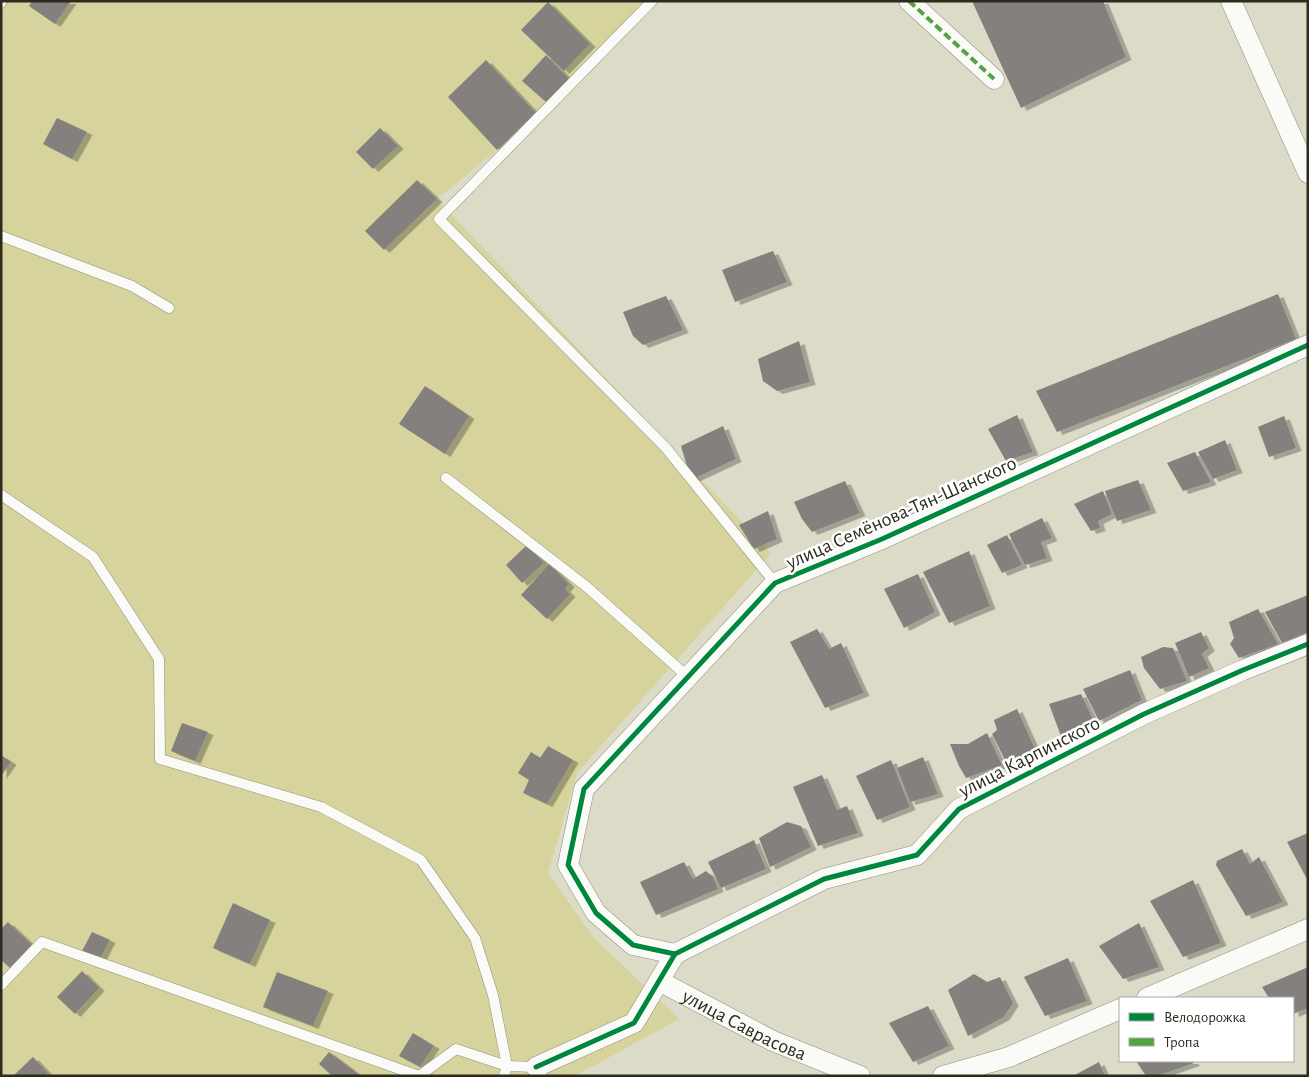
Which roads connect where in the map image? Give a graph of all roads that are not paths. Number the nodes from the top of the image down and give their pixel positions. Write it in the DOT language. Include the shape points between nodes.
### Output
graph roads {
  1 [pos="652,1"];
  2 [pos="909,1"];
  3 [pos="1231,1"];
  4 [pos="994,79"];
  5 [pos="1308,173"];
  6 [pos="1,236"];
  7 [pos="169,308"];
  8 [pos="1308,345"];
  9 [pos="446,478"];
  10 [pos="1,495"];
  11 [pos="774,583"];
  12 [pos="1308,644"];
  13 [pos="688,677"];
  14 [pos="1308,929"];
  15 [pos="675,954"];
  16 [pos="660,981"];
  17 [pos="1,985"];
  18 [pos="1148,997"];
  19 [pos="1119,1010"];
  20 [pos="505,1071"];
  21 [pos="539,1071"];
  22 [pos="419,1076"];
  23 [pos="860,1076"];
  24 [pos="943,1076"];
  1 -- 11 [label="lane" via="439,219 666,448"];
  2 -- 4 [label="street"];
  3 -- 5 [label="street"];
  6 -- 7 [label="lane" via="132,286"];
  8 -- 11 [label="street, улица Семёнова-Тян-Шанского" via="882,539"];
  9 -- 13 [label="lane" via="587,586"];
  10 -- 20 [label="lane" via="92,558 158,659 160,759 321,807 421,860 475,938 493,995"];
  11 -- 13 [label="street, улица Семёнова-Тян-Шанского"];
  12 -- 15 [label="street, улица Карпинского" via="1144,714 959,809 917,855 824,879"];
  13 -- 15 [label="street, улица Семёнова-Тян-Шанского" via="584,789 568,866 596,913 633,945"];
  14 -- 18 [label="street"];
  15 -- 16 [label="street"];
  16 -- 21 [label="street" via="634,1023"];
  16 -- 23 [label="street, улица Саврасова" via="773,1041"];
  17 -- 22 [label="lane" via="42,942"];
  19 -- 24 [label="street" via="1009,1057"];
  20 -- 21 [label="lane"];
  20 -- 22 [label="lane" via="456,1049"];
}
